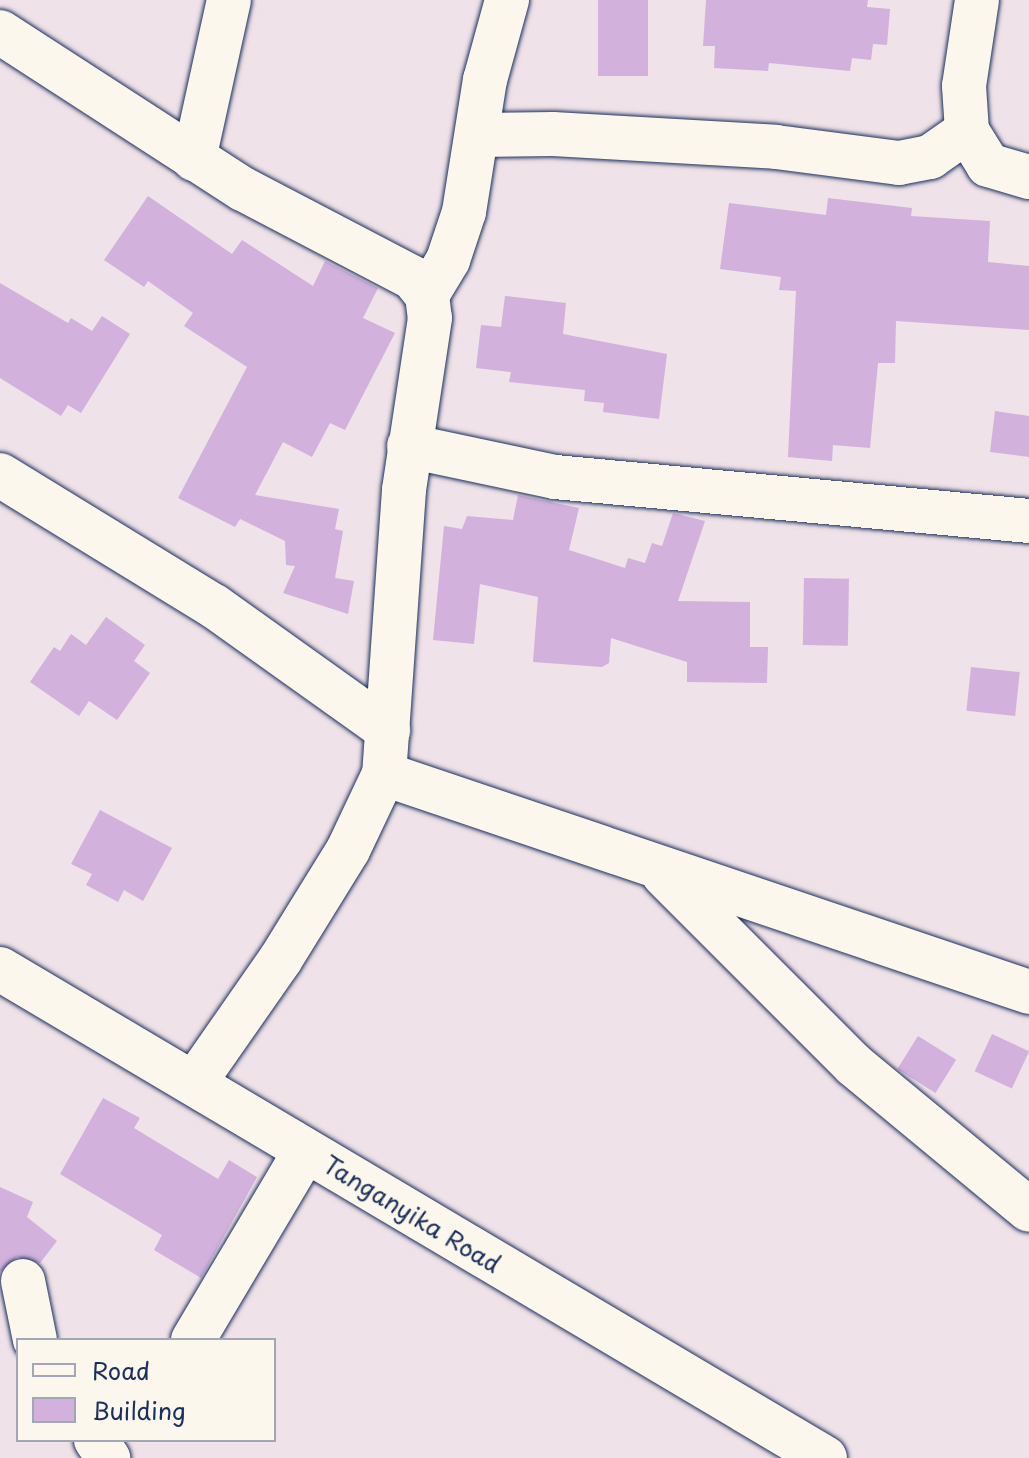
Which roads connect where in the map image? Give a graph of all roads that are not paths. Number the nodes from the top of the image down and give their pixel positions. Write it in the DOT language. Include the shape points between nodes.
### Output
graph roads {
  1 [pos="229,0"];
  2 [pos="507,0"];
  3 [pos="977,0"];
  4 [pos="0,32"];
  5 [pos="967,131"];
  6 [pos="478,135"];
  7 [pos="194,159"];
  8 [pos="1029,177"];
  9 [pos="427,295"];
  10 [pos="409,446"];
  11 [pos="0,475"];
  12 [pos="1029,521"];
  13 [pos="388,730"];
  14 [pos="384,774"];
  15 [pos="654,865"];
  16 [pos="0,969"];
  17 [pos="1029,992"];
  18 [pos="195,1082"];
  19 [pos="305,1151"];
  20 [pos="1029,1210"];
  21 [pos="23,1281"];
  22 [pos="35,1338"];
  23 [pos="194,1338"];
  24 [pos="825,1458"];
  1 -- 7 [label="street"];
  2 -- 6 [label="street" via="485,80"];
  3 -- 5 [label="street" via="964,86"];
  4 -- 7 [label="street"];
  5 -- 6 [label="street" via="930,157 899,163 776,147 553,134"];
  5 -- 8 [label="street" via="988,165"];
  6 -- 9 [label="street" via="464,212 448,260"];
  7 -- 9 [label="street" via="395,267"];
  9 -- 10 [label="street" via="430,318"];
  10 -- 12 [label="street" via="555,477"];
  10 -- 13 [label="street"];
  11 -- 13 [label="street" via="214,606"];
  13 -- 14 [label="street"];
  14 -- 15 [label="street"];
  14 -- 18 [label="street" via="348,850 303,924"];
  15 -- 17 [label="street"];
  15 -- 20 [label="street" via="854,1065"];
  16 -- 18 [label="street, Tanganyika Road"];
  18 -- 19 [label="street, Tanganyika Road"];
  19 -- 23 [label="street"];
  19 -- 24 [label="street, Tanganyika Road"];
  21 -- 22 [label="street"];
}
